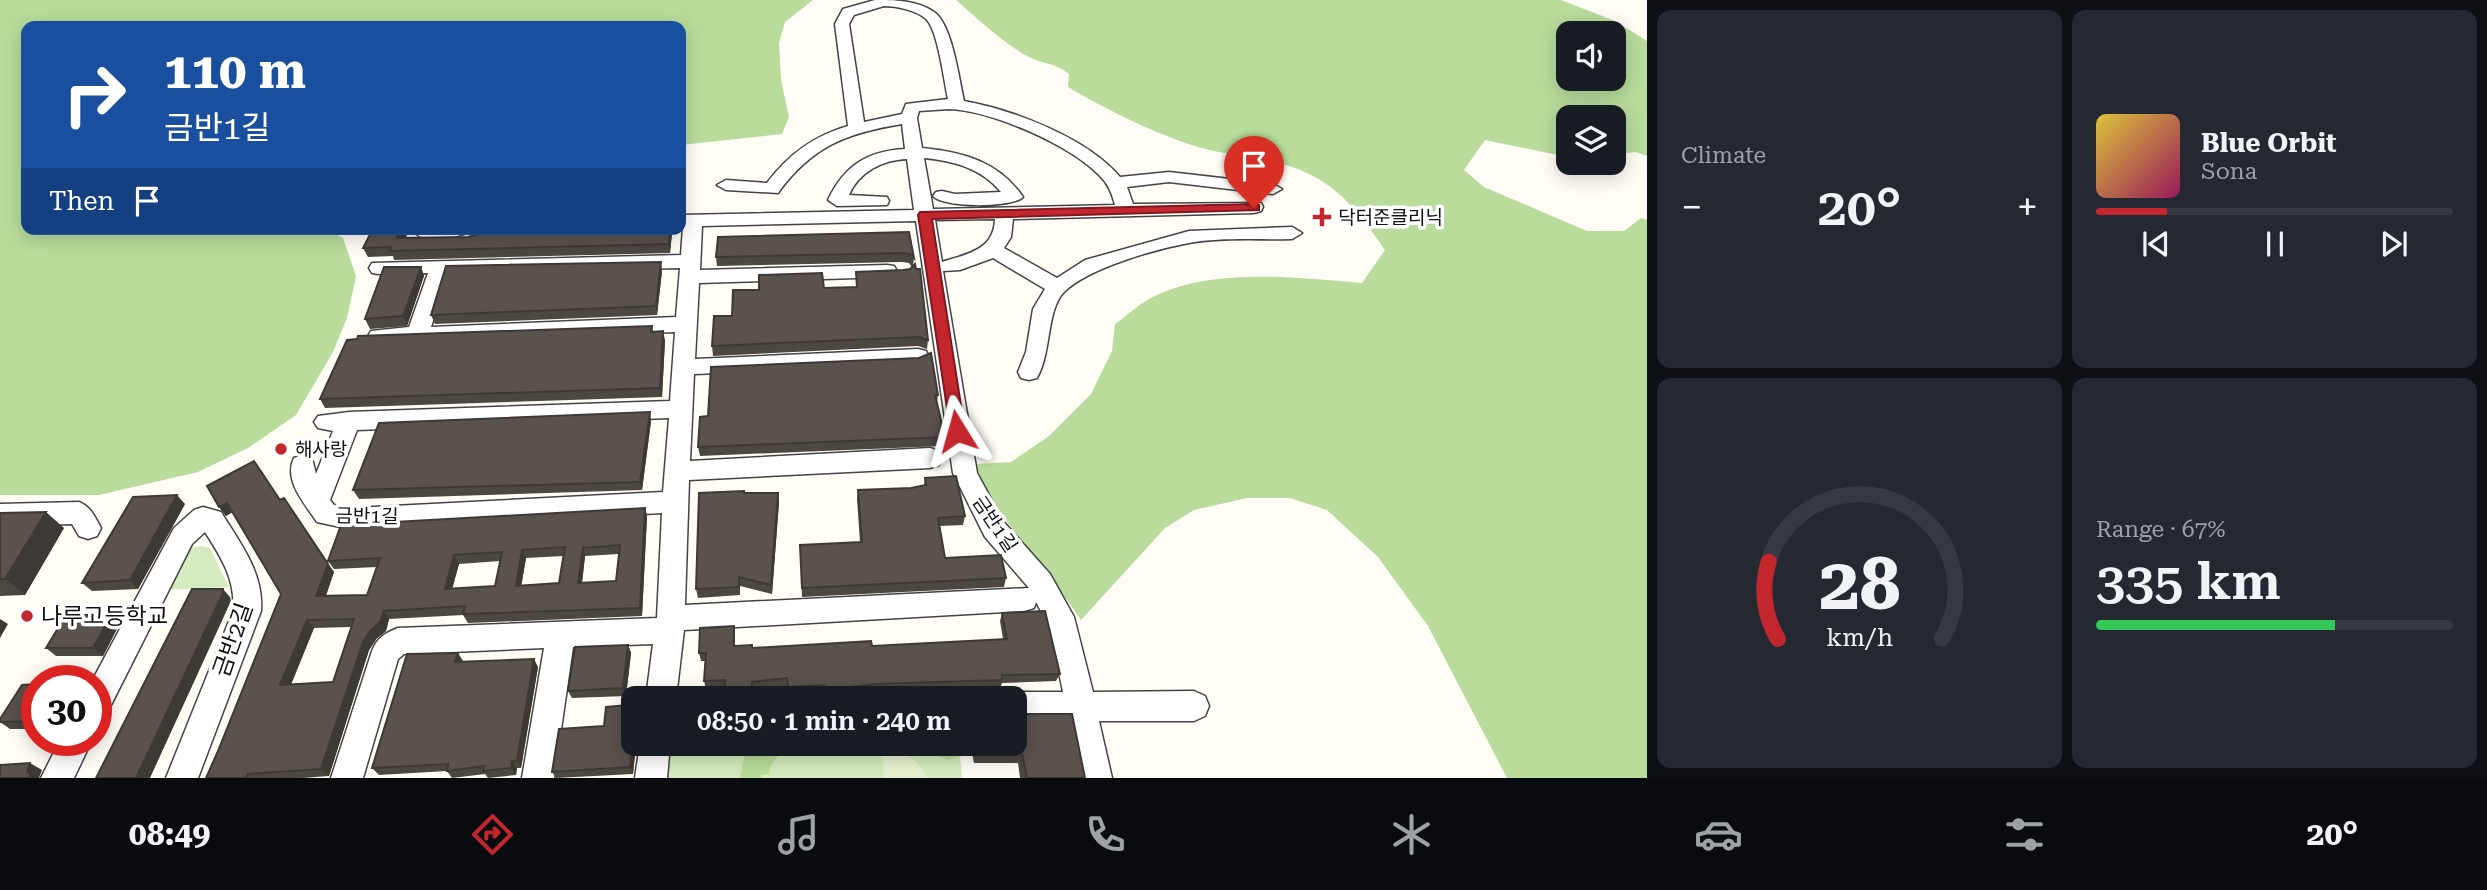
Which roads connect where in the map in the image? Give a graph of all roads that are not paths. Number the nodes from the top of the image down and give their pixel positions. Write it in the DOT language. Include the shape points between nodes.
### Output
graph roads {
  1 [pos="957,104"];
  2 [pos="909,118"];
  3 [pos="856,126"];
  4 [pos="915,152"];
  5 [pos="1116,183"];
  6 [pos="726,186"];
  7 [pos="1273,189"];
  8 [pos="889,201"];
  9 [pos="934,206"];
  10 [pos="1254,208"];
  11 [pos="1126,211"];
  12 [pos="1004,214"];
  13 [pos="687,221"];
  14 [pos="1292,233"];
  15 [pos="994,250"];
  16 [pos="440,266"];
  17 [pos="949,266"];
  18 [pos="379,268"];
  19 [pos="691,269"];
  20 [pos="902,271"];
  21 [pos="1057,287"];
  22 [pos="687,324"];
  23 [pos="418,334"];
  24 [pos="368,337"];
  25 [pos="918,357"];
  26 [pos="684,367"];
  27 [pos="1029,372"];
  28 [pos="682,409"];
  29 [pos="930,458"];
  30 [pos="303,465"];
  31 [pos="677,471"];
  32 [pos="318,500"];
  33 [pos="675,502"];
  34 [pos="0,515"];
  35 [pos="88,528"];
  36 [pos="1024,599"];
  37 [pos="670,624"];
  38 [pos="560,635"];
  39 [pos="112,672"];
  40 [pos="662,686"];
  41 [pos="1194,706"];
  42 [pos="1027,707"];
  43 [pos="1082,709"];
  44 [pos="69,756"];
  45 [pos="654,756"];
  46 [pos="57,778"];
  47 [pos="182,778"];
  48 [pos="347,778"];
  49 [pos="538,778"];
  50 [pos="651,778"];
  51 [pos="1096,778"];
  1 -- 2 [label="street" via="912,107"];
  1 -- 3 [label="street" via="939,27 930,15 897,2 865,6 848,12 842,24"];
  1 -- 5 [label="street" via="1050,135 1086,156"];
  2 -- 3 [label="street"];
  2 -- 4 [label="street, 금반1길"];
  3 -- 6 [label="street" via="806,151 785,169 772,189"];
  4 -- 8 [label="street" via="889,156 852,173 840,186 837,200"];
  4 -- 9 [label="street, 금반1길"];
  4 -- 9 [label="street" via="940,153 982,167 1014,197 953,200"];
  5 -- 7 [label="street" via="1168,177"];
  5 -- 11 [label="street"];
  9 -- 12 [label="street"];
  9 -- 13 [label="street"];
  9 -- 43 [label="street, 금반1길" via="965,473 994,528 1040,582 1064,626"];
  10 -- 11 [label="street"];
  11 -- 12 [label="street"];
  12 -- 15 [label="street" via="1006,229"];
  13 -- 19 [label="street"];
  14 -- 21 [label="street" via="1223,233 1165,242 1092,264"];
  15 -- 17 [label="street" via="977,260"];
  15 -- 21 [label="street"];
  16 -- 18 [label="street"];
  16 -- 19 [label="street"];
  16 -- 23 [label="street"];
  19 -- 20 [label="street"];
  19 -- 22 [label="street"];
  21 -- 27 [label="street" via="1043,309"];
  22 -- 23 [label="street"];
  22 -- 26 [label="street"];
  23 -- 24 [label="street"];
  25 -- 26 [label="street"];
  26 -- 28 [label="street"];
  28 -- 31 [label="street"];
  28 -- 32 [label="street, 금반1길" via="337,422"];
  29 -- 31 [label="street"];
  30 -- 32 [label="street" via="304,481"];
  31 -- 33 [label="street"];
  32 -- 33 [label="street, 금반1길" via="326,515 354,519"];
  33 -- 37 [label="street"];
  34 -- 35 [label="street" via="79,513"];
  36 -- 37 [label="street"];
  37 -- 38 [label="street"];
  37 -- 40 [label="street"];
  38 -- 48 [label="street" via="398,641 390,645"];
  38 -- 49 [label="street"];
  39 -- 47 [label="street, 금반2길" via="183,536 203,518 212,520 250,596"];
  41 -- 43 [label="street"];
  42 -- 43 [label="street"];
  43 -- 51 [label="street, 금반1길"];
  44 -- 46 [label="street"];
  45 -- 50 [label="street"];
}
